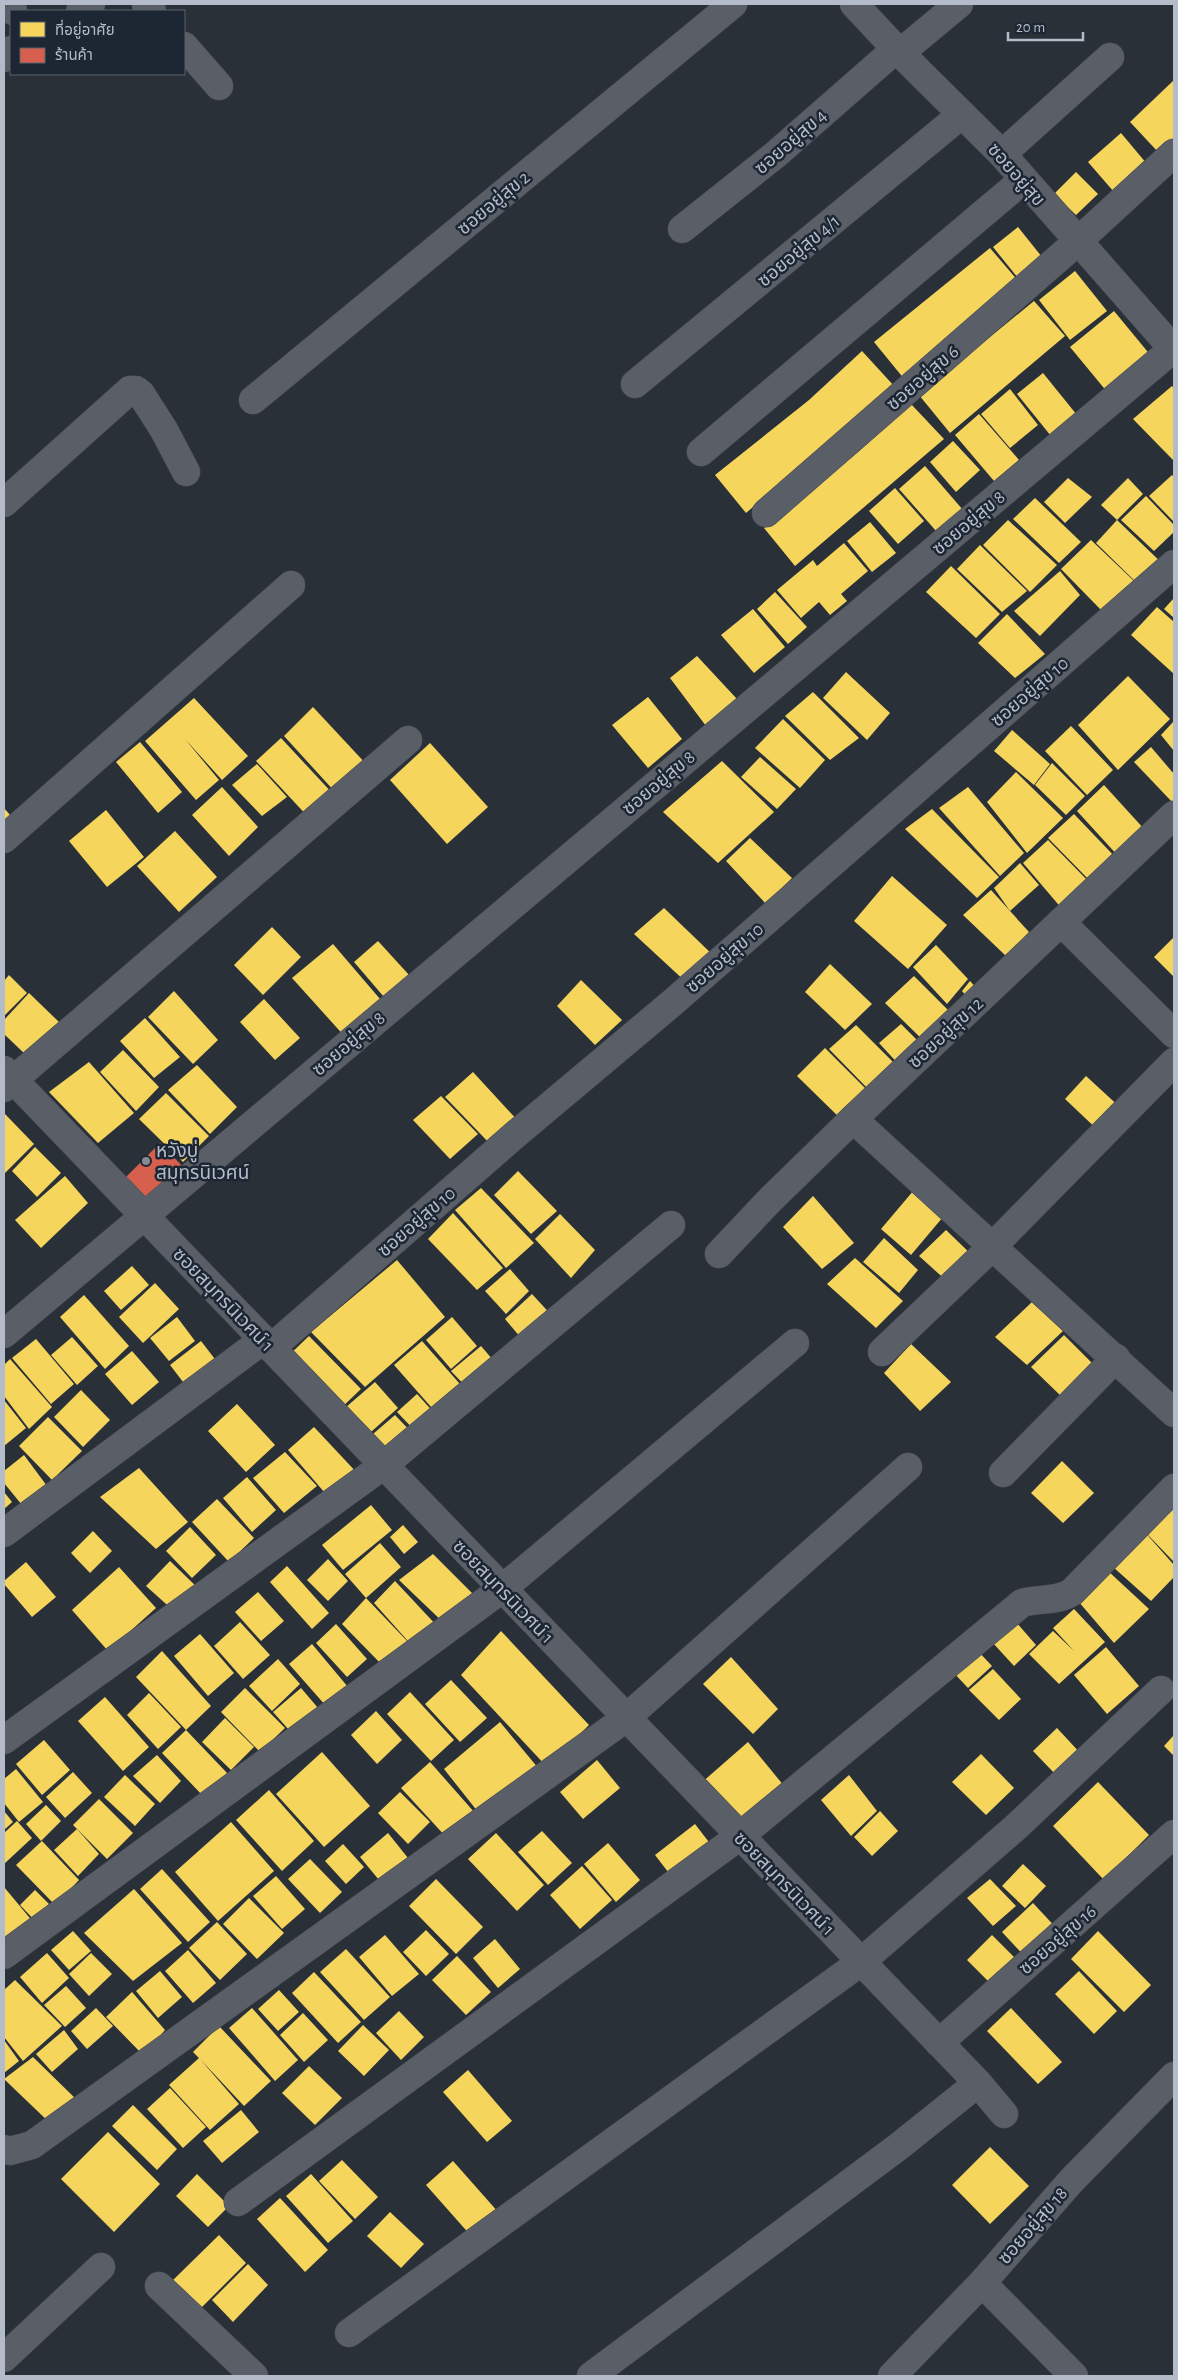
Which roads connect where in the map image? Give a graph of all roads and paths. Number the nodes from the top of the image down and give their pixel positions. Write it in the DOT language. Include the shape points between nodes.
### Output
graph roads {
  1 [pos="733,4"];
  2 [pos="854,4"];
  3 [pos="959,4"];
  4 [pos="185,47"];
  5 [pos="898,51"];
  6 [pos="1110,57"];
  7 [pos="219,86"];
  8 [pos="961,115"];
  9 [pos="1174,153"];
  10 [pos="1002,154"];
  11 [pos="1023,180"];
  12 [pos="682,230"];
  13 [pos="1077,242"];
  14 [pos="1174,350"];
  15 [pos="634,384"];
  16 [pos="253,400"];
  17 [pos="701,452"];
  18 [pos="186,472"];
  19 [pos="4,503"];
  20 [pos="766,513"];
  21 [pos="1174,564"];
  22 [pos="291,585"];
  23 [pos="408,740"];
  24 [pos="1174,815"];
  25 [pos="4,839"];
  26 [pos="1061,922"];
  27 [pos="1174,1034"];
  28 [pos="1174,1062"];
  29 [pos="7,1079"];
  30 [pos="854,1119"];
  31 [pos="143,1215"];
  32 [pos="671,1225"];
  33 [pos="992,1247"];
  34 [pos="719,1254"];
  35 [pos="4,1334"];
  36 [pos="795,1343"];
  37 [pos="267,1344"];
  38 [pos="882,1352"];
  39 [pos="1116,1358"];
  40 [pos="1174,1413"];
  41 [pos="384,1465"];
  42 [pos="908,1467"];
  43 [pos="1003,1473"];
  44 [pos="1174,1488"];
  45 [pos="4,1533"];
  46 [pos="502,1589"];
  47 [pos="1161,1690"];
  48 [pos="626,1718"];
  49 [pos="4,1740"];
  50 [pos="1174,1834"];
  51 [pos="740,1836"];
  52 [pos="4,1955"];
  53 [pos="861,1962"];
  54 [pos="939,2043"];
  55 [pos="1174,2076"];
  56 [pos="978,2083"];
  57 [pos="1004,2114"];
  58 [pos="4,2149"];
  59 [pos="238,2202"];
  60 [pos="101,2267"];
  61 [pos="982,2283"];
  62 [pos="159,2286"];
  63 [pos="349,2333"];
  64 [pos="4,2358"];
  65 [pos="243,2373"];
  66 [pos="591,2376"];
  67 [pos="892,2376"];
  68 [pos="1074,2376"];
  1 -- 16 [label="street, ซอยอยู่สุข 2"];
  2 -- 5 [label="street, ซอยอยู่สุข"];
  3 -- 5 [label="street, ซอยอยู่สุข 4"];
  4 -- 7 [label="street"];
  5 -- 8 [label="street, ซอยอยู่สุข"];
  5 -- 12 [label="street, ซอยอยู่สุข 4"];
  6 -- 10 [label="street"];
  8 -- 10 [label="street, ซอยอยู่สุข"];
  8 -- 15 [label="street, ซอยอยู่สุข 4/1"];
  9 -- 13 [label="street, ซอยอยู่สุข 6"];
  10 -- 11 [label="street, ซอยอยู่สุข"];
  11 -- 13 [label="street, ซอยอยู่สุข"];
  11 -- 17 [label="street"];
  13 -- 14 [label="street, ซอยอยู่สุข"];
  13 -- 20 [label="street, ซอยอยู่สุข 6"];
  14 -- 31 [label="street, ซอยอยู่สุข 8"];
  18 -- 19 [label="street" via="141,394 130,390"];
  21 -- 37 [label="street, ซอยอยู่สุข 10" via="680,996"];
  22 -- 25 [label="street"];
  23 -- 29 [label="street"];
  24 -- 26 [label="street, ซอยอยู่สุข 12"];
  26 -- 27 [label="street"];
  26 -- 30 [label="street, ซอยอยู่สุข 12"];
  28 -- 33 [label="street"];
  29 -- 31 [label="street, ซอยสมุทรนิเวศน์ 1"];
  30 -- 33 [label="street"];
  30 -- 34 [label="street, ซอยอยู่สุข 12"];
  31 -- 35 [label="street, ซอยอยู่สุข 8"];
  31 -- 37 [label="street, ซอยสมุทรนิเวศน์ 1"];
  32 -- 41 [label="street"];
  33 -- 38 [label="street"];
  33 -- 39 [label="street"];
  36 -- 46 [label="street"];
  37 -- 41 [label="street, ซอยสมุทรนิเวศน์ 1"];
  37 -- 45 [label="street, ซอยอยู่สุข 10"];
  39 -- 40 [label="street"];
  39 -- 43 [label="street"];
  41 -- 46 [label="street, ซอยสมุทรนิเวศน์ 1"];
  41 -- 49 [label="street"];
  42 -- 48 [label="street"];
  44 -- 51 [label="street" via="1072,1592 1064,1597 1022,1604"];
  46 -- 48 [label="street, ซอยสมุทรนิเวศน์ 1"];
  46 -- 52 [label="street"];
  47 -- 53 [label="street" via="1016,1827"];
  48 -- 51 [label="street, ซอยสมุทรนิเวศน์ 1"];
  48 -- 58 [label="street" via="32,2145 10,2151"];
  50 -- 54 [label="street, ซอยอยู่สุข 16"];
  51 -- 53 [label="street, ซอยสมุทรนิเวศน์ 1"];
  51 -- 59 [label="street"];
  53 -- 54 [label="street, ซอยสมุทรนิเวศน์ 1"];
  53 -- 63 [label="street"];
  54 -- 56 [label="street, ซอยสมุทรนิเวศน์ 1"];
  55 -- 61 [label="street, ซอยอยู่สุข 18" via="1071,2181"];
  56 -- 57 [label="street, ซอยสมุทรนิเวศน์ 1"];
  56 -- 66 [label="street" via="890,2153"];
  60 -- 64 [label="street"];
  61 -- 67 [label="street, ซอยอยู่สุข 18"];
  61 -- 68 [label="street"];
  62 -- 65 [label="street"];
}
